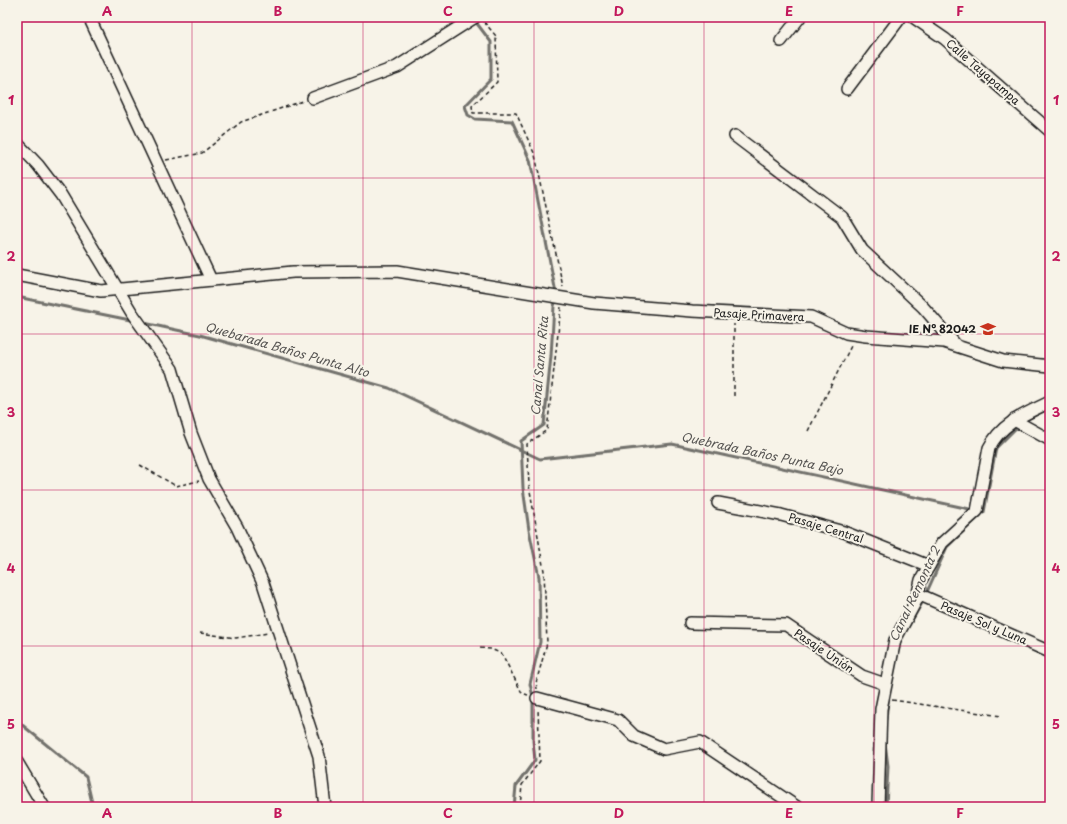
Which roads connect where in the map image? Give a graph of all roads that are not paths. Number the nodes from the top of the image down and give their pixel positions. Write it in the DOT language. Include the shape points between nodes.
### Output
graph roads {
  1 [pos="89,17"];
  2 [pos="475,17"];
  3 [pos="800,17"];
  4 [pos="901,17"];
  5 [pos="913,17"];
  6 [pos="781,41"];
  7 [pos="847,89"];
  8 [pos="313,98"];
  9 [pos="1050,130"];
  10 [pos="734,136"];
  11 [pos="17,143"];
  12 [pos="17,274"];
  13 [pos="211,280"];
  14 [pos="119,289"];
  15 [pos="955,344"];
  16 [pos="1050,366"];
  17 [pos="1050,402"];
  18 [pos="1014,420"];
  19 [pos="1050,440"];
  20 [pos="718,503"];
  21 [pos="929,566"];
  22 [pos="918,594"];
  23 [pos="690,623"];
  24 [pos="1050,652"];
  25 [pos="885,684"];
  26 [pos="537,698"];
  27 [pos="17,762"];
  28 [pos="44,807"];
  29 [pos="326,807"];
  30 [pos="796,807"];
  31 [pos="878,807"];
  1 -- 13 [label="street"];
  2 -- 8 [label="street" via="397,67"];
  3 -- 6 [label="street"];
  4 -- 7 [label="street"];
  5 -- 9 [label="street, Calle Tayapampa" via="945,40"];
  10 -- 15 [label="street" via="842,217 862,250 923,307"];
  11 -- 14 [label="street" via="61,195"];
  12 -- 14 [label="street, Pasaje Primavera" via="101,291"];
  13 -- 14 [label="street, Pasaje Primavera"];
  13 -- 15 [label="street, Pasaje Primavera" via="293,272 398,271 594,303 811,317 856,335"];
  14 -- 29 [label="street" via="132,313 172,369 191,433 209,479 237,527 263,583 320,756"];
  15 -- 16 [label="street, Pasaje Primavera" via="1003,361"];
  17 -- 18 [label="street"];
  18 -- 19 [label="street"];
  18 -- 21 [label="street" via="994,439 990,448 977,511 942,543"];
  20 -- 21 [label="street, Pasaje Central" via="781,515 844,532"];
  21 -- 22 [label="street" via="921,580"];
  22 -- 24 [label="street, Pasaje Sol y Luna"];
  22 -- 25 [label="street" via="895,640"];
  23 -- 25 [label="street, Pasaje Unión" via="786,625 862,676"];
  25 -- 31 [label="street" via="879,736"];
  26 -- 30 [label="street" via="618,720 634,736 664,749 700,742"];
  27 -- 28 [label="street"];
}
